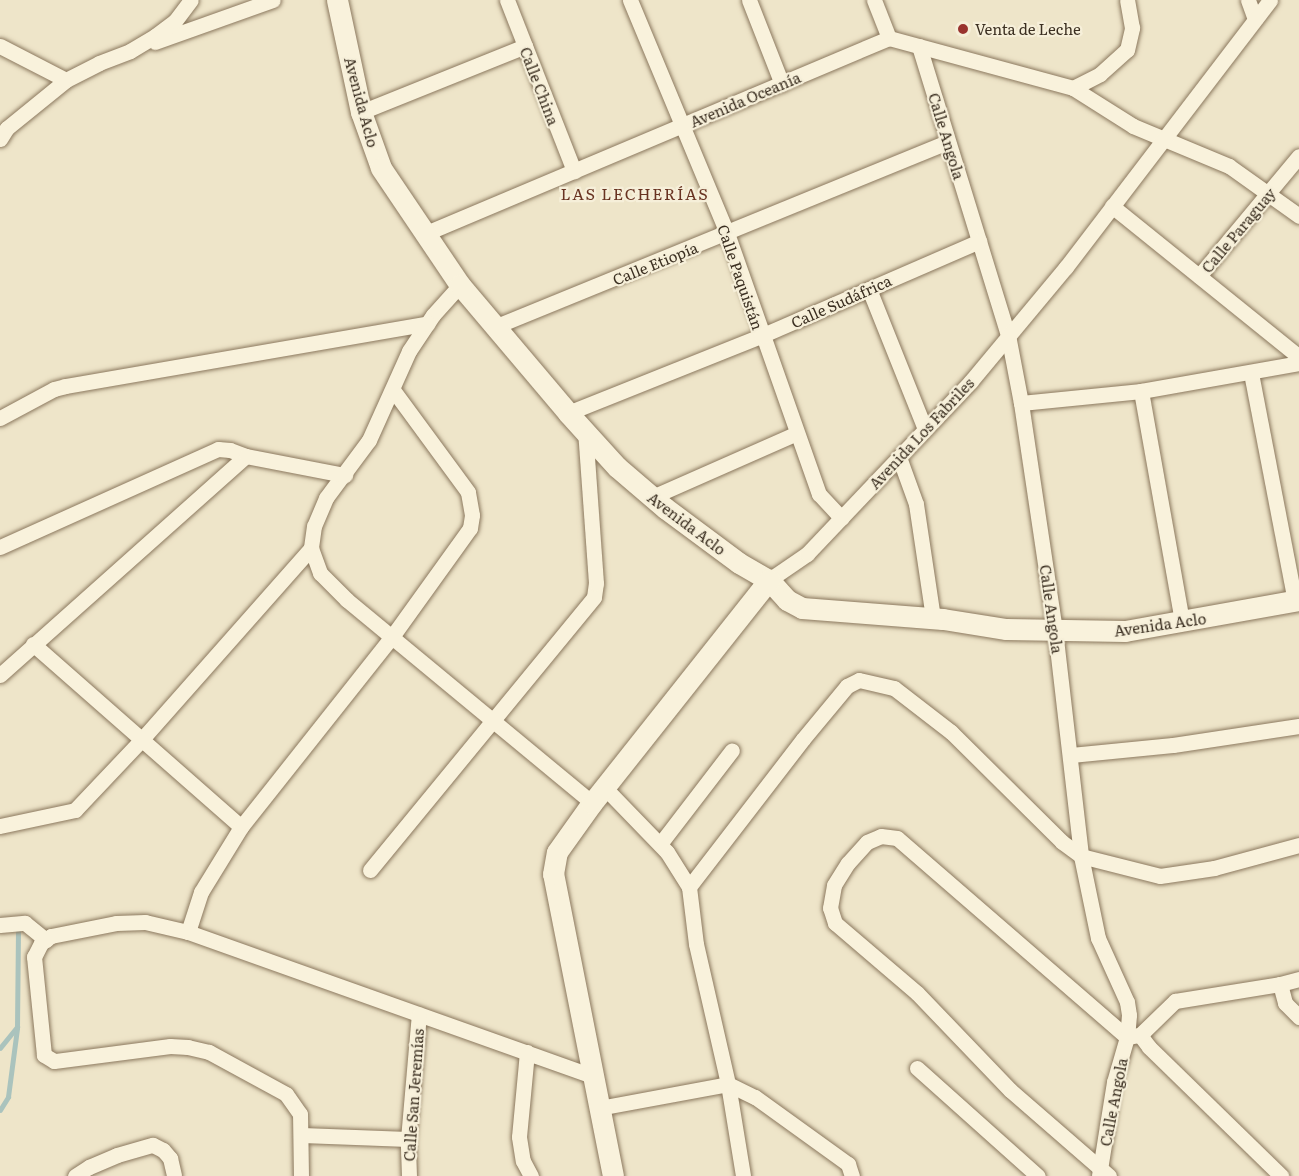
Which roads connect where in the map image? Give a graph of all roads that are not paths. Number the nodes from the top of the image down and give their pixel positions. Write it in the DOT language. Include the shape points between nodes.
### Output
graph roads {
  1 [pos="191,0"];
  2 [pos="273,0"];
  3 [pos="337,0"];
  4 [pos="507,0"];
  5 [pos="630,0"];
  6 [pos="749,0"];
  7 [pos="874,0"];
  8 [pos="1127,0"];
  9 [pos="1248,0"];
  10 [pos="1270,0"];
  11 [pos="1256,19"];
  12 [pos="889,38"];
  13 [pos="0,46"];
  14 [pos="525,46"];
  15 [pos="919,46"];
  16 [pos="130,51"];
  17 [pos="66,80"];
  18 [pos="782,84"];
  19 [pos="1072,87"];
  20 [pos="361,112"];
  21 [pos="681,126"];
  22 [pos="2,133"];
  23 [pos="1162,139"];
  24 [pos="948,142"];
  25 [pos="1299,156"];
  26 [pos="574,171"];
  27 [pos="1270,194"];
  28 [pos="1112,206"];
  29 [pos="1299,216"];
  30 [pos="727,233"];
  31 [pos="424,234"];
  32 [pos="980,241"];
  33 [pos="1199,276"];
  34 [pos="460,285"];
  35 [pos="869,289"];
  36 [pos="428,323"];
  37 [pos="494,327"];
  38 [pos="1008,335"];
  39 [pos="761,336"];
  40 [pos="1299,357"];
  41 [pos="1299,363"];
  42 [pos="1251,373"];
  43 [pos="393,390"];
  44 [pos="1141,391"];
  45 [pos="1021,403"];
  46 [pos="568,413"];
  47 [pos="0,418"];
  48 [pos="925,429"];
  49 [pos="585,431"];
  50 [pos="797,433"];
  51 [pos="246,456"];
  52 [pos="899,457"];
  53 [pos="345,475"];
  54 [pos="652,497"];
  55 [pos="841,518"];
  56 [pos="0,547"];
  57 [pos="311,548"];
  58 [pos="293,569"];
  59 [pos="320,573"];
  60 [pos="769,580"];
  61 [pos="1297,601"];
  62 [pos="933,618"];
  63 [pos="1182,622"];
  64 [pos="1055,630"];
  65 [pos="391,638"];
  66 [pos="33,644"];
  67 [pos="0,675"];
  68 [pos="493,721"];
  69 [pos="1299,726"];
  70 [pos="143,738"];
  71 [pos="732,750"];
  72 [pos="1071,755"];
  73 [pos="598,795"];
  74 [pos="0,826"];
  75 [pos="241,827"];
  76 [pos="660,844"];
  77 [pos="1299,845"];
  78 [pos="1081,856"];
  79 [pos="370,870"];
  80 [pos="690,887"];
  81 [pos="0,925"];
  82 [pos="188,932"];
  83 [pos="46,940"];
  84 [pos="1299,979"];
  85 [pos="1280,984"];
  86 [pos="419,1014"];
  87 [pos="1299,1017"];
  88 [pos="1134,1036"];
  89 [pos="527,1052"];
  90 [pos="917,1068"];
  91 [pos="593,1076"];
  92 [pos="729,1084"];
  93 [pos="599,1108"];
  94 [pos="302,1135"];
  95 [pos="408,1139"];
  96 [pos="850,1170"];
  97 [pos="1103,1174"];
  98 [pos="75,1176"];
  99 [pos="174,1176"];
  100 [pos="301,1176"];
  101 [pos="409,1176"];
  102 [pos="531,1176"];
  103 [pos="613,1176"];
  104 [pos="742,1176"];
  105 [pos="862,1176"];
  106 [pos="1038,1176"];
  107 [pos="1281,1176"];
  1 -- 16 [label="street" via="174,21"];
  2 -- 16 [label="street"];
  3 -- 20 [label="street, Avenida Aclo"];
  4 -- 14 [label="street, Calle China"];
  5 -- 21 [label="street, Calle Paquistán"];
  6 -- 18 [label="street"];
  7 -- 12 [label="street"];
  8 -- 19 [label="street" via="1132,28 1127,50 1100,74"];
  9 -- 11 [label="street"];
  10 -- 11 [label="street, Avenida Los Fabriles"];
  11 -- 23 [label="street, Avenida Los Fabriles"];
  12 -- 15 [label="street"];
  12 -- 18 [label="street, Avenida Oceanía"];
  13 -- 17 [label="street"];
  14 -- 20 [label="street"];
  14 -- 26 [label="street, Calle China"];
  15 -- 19 [label="street"];
  15 -- 24 [label="street, Calle Angola"];
  16 -- 17 [label="street"];
  17 -- 22 [label="street"];
  18 -- 21 [label="street, Avenida Oceanía"];
  19 -- 23 [label="street" via="1133,126"];
  20 -- 31 [label="street, Avenida Aclo" via="381,168"];
  21 -- 26 [label="street, Avenida Oceanía"];
  21 -- 30 [label="street, Calle Paquistán"];
  23 -- 27 [label="street" via="1204,153"];
  23 -- 28 [label="street, Avenida Los Fabriles"];
  24 -- 30 [label="street, Calle Etiopía"];
  24 -- 32 [label="street, Calle Angola"];
  25 -- 27 [label="street, Calle Paraguay"];
  26 -- 31 [label="street, Avenida Oceanía"];
  27 -- 29 [label="street"];
  27 -- 33 [label="street, Calle Paraguay"];
  28 -- 33 [label="street"];
  28 -- 38 [label="street, Avenida Los Fabriles"];
  30 -- 37 [label="street, Calle Etiopía"];
  30 -- 39 [label="street, Calle Paquistán"];
  31 -- 34 [label="street, Avenida Aclo"];
  32 -- 35 [label="street, Calle Sudáfrica"];
  32 -- 38 [label="street, Calle Angola"];
  33 -- 40 [label="street"];
  34 -- 36 [label="street"];
  34 -- 37 [label="street, Avenida Aclo"];
  35 -- 39 [label="street, Calle Sudáfrica"];
  35 -- 48 [label="street"];
  36 -- 43 [label="street" via="409,351"];
  36 -- 47 [label="street" via="65,386"];
  37 -- 46 [label="street, Avenida Aclo"];
  38 -- 45 [label="street, Calle Angola"];
  38 -- 48 [label="street, Avenida Los Fabriles"];
  39 -- 46 [label="street, Calle Sudáfrica"];
  39 -- 50 [label="street, Calle Paquistán"];
  41 -- 42 [label="street"];
  42 -- 44 [label="street"];
  42 -- 61 [label="street"];
  43 -- 53 [label="street" via="369,440"];
  43 -- 65 [label="street" via="468,492 472,515 470,528"];
  44 -- 45 [label="street"];
  44 -- 63 [label="street"];
  45 -- 64 [label="street, Calle Angola"];
  46 -- 49 [label="street, Avenida Aclo"];
  48 -- 52 [label="street, Avenida Los Fabriles"];
  49 -- 54 [label="street, Avenida Aclo" via="617,467"];
  49 -- 68 [label="street" via="594,597"];
  50 -- 54 [label="street"];
  50 -- 55 [label="street, Calle Paquistán" via="819,494"];
  51 -- 53 [label="street"];
  51 -- 56 [label="street" via="218,449"];
  51 -- 66 [label="street"];
  52 -- 55 [label="street, Avenida Los Fabriles"];
  52 -- 62 [label="street" via="916,504"];
  53 -- 57 [label="street" via="326,498 314,526"];
  54 -- 60 [label="street, Avenida Aclo"];
  55 -- 60 [label="street, Avenida Los Fabriles" via="807,554"];
  57 -- 58 [label="street"];
  57 -- 59 [label="street"];
  58 -- 59 [label="street" via="313,568"];
  58 -- 70 [label="street"];
  59 -- 65 [label="street"];
  60 -- 62 [label="street, Avenida Aclo" via="787,600 802,608"];
  60 -- 73 [label="street, Avenida Los Fabriles"];
  61 -- 63 [label="street, Avenida Aclo"];
  62 -- 64 [label="street, Avenida Aclo" via="1006,629"];
  63 -- 64 [label="street, Avenida Aclo" via="1125,631"];
  64 -- 72 [label="street, Calle Angola"];
  65 -- 68 [label="street"];
  65 -- 75 [label="street"];
  66 -- 67 [label="street"];
  66 -- 70 [label="street"];
  68 -- 73 [label="street"];
  68 -- 79 [label="street"];
  69 -- 72 [label="street"];
  70 -- 74 [label="street" via="75,810"];
  70 -- 75 [label="street"];
  71 -- 76 [label="street"];
  72 -- 78 [label="street, Calle Angola"];
  73 -- 76 [label="street"];
  73 -- 91 [label="street, Avenida Los Fabriles" via="557,852 553,874"];
  75 -- 82 [label="street" via="201,892"];
  76 -- 80 [label="street"];
  77 -- 78 [label="street" via="1214,868 1160,876"];
  78 -- 80 [label="street" via="951,732 894,688 859,680 847,686 803,739"];
  78 -- 88 [label="street, Calle Angola" via="1098,938 1127,1002"];
  80 -- 92 [label="street" via="696,944"];
  81 -- 83 [label="street" via="25,922"];
  82 -- 83 [label="street" via="145,922 116,923"];
  82 -- 86 [label="street"];
  83 -- 94 [label="street" via="34,957 44,1055 54,1061 170,1046 209,1052 286,1095 300,1114"];
  84 -- 85 [label="street"];
  85 -- 87 [label="street" via="1285,1003"];
  85 -- 88 [label="street" via="1175,1001"];
  86 -- 89 [label="street"];
  86 -- 95 [label="street, Calle San Jeremías"];
  88 -- 97 [label="street, Calle Angola" via="1114,1082"];
  88 -- 97 [label="street" via="897,838 881,836 867,842 834,885 830,908 835,923 916,993 1010,1090"];
  88 -- 107 [label="street"];
  89 -- 91 [label="street"];
  89 -- 102 [label="street" via="519,1137 523,1161"];
  90 -- 106 [label="street"];
  91 -- 93 [label="street"];
  92 -- 93 [label="street"];
  92 -- 96 [label="street" via="755,1097"];
  92 -- 104 [label="street"];
  93 -- 103 [label="street"];
  94 -- 95 [label="street"];
  94 -- 100 [label="street"];
  95 -- 101 [label="street, Calle San Jeremías"];
  96 -- 105 [label="street"];
  98 -- 99 [label="street" via="117,1155 153,1145 170,1158"];
}
